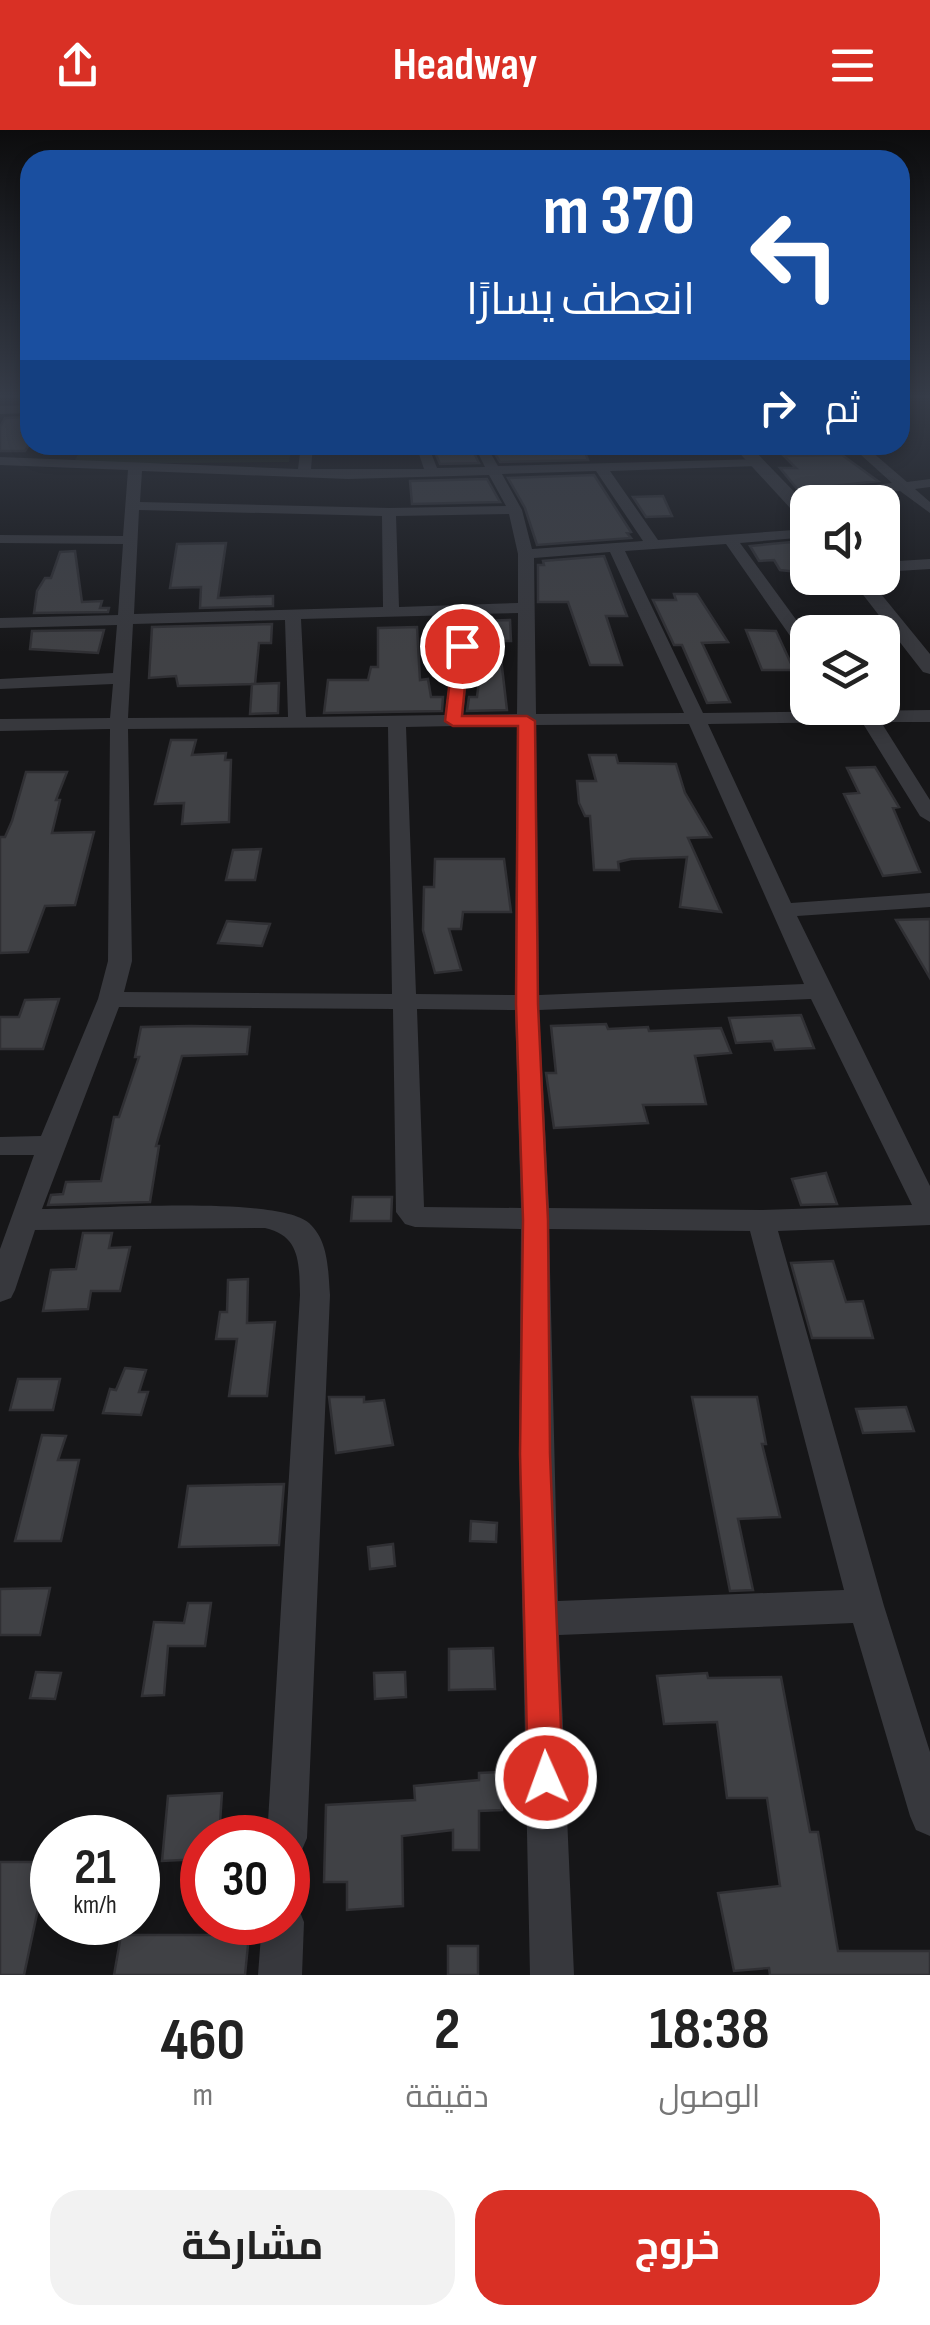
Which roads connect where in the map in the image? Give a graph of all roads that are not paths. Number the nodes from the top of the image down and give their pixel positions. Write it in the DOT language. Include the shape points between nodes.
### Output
graph roads {
  1 [pos="134,480"];
  2 [pos="499,480"];
  3 [pos="609,480"];
  4 [pos="773,480"];
  5 [pos="930,482"];
  6 [pos="900,486"];
  7 [pos="790,499"];
  8 [pos="130,506"];
  9 [pos="930,509"];
  10 [pos="515,510"];
  11 [pos="389,512"];
  12 [pos="790,535"];
  13 [pos="730,539"];
  14 [pos="129,540"];
  15 [pos="1,541"];
  16 [pos="654,544"];
  17 [pos="615,547"];
  18 [pos="526,554"];
  19 [pos="930,564"];
  20 [pos="900,566"];
  21 [pos="872,595"];
  22 [pos="526,608"];
  23 [pos="466,609"];
  24 [pos="391,610"];
  25 [pos="293,613"];
  26 [pos="124,618"];
  27 [pos="0,623"];
  28 [pos="790,624"];
  29 [pos="930,668"];
  30 [pos="121,678"];
  31 [pos="0,684"];
  32 [pos="900,715"];
  33 [pos="930,716"];
  34 [pos="790,717"];
  35 [pos="697,720"];
  36 [pos="453,721"];
  37 [pos="527,721"];
  38 [pos="297,722"];
  39 [pos="397,722"];
  40 [pos="118,723"];
  41 [pos="0,725"];
  42 [pos="866,725"];
  43 [pos="930,816"];
  44 [pos="930,900"];
  45 [pos="783,910"];
  46 [pos="818,992"];
  47 [pos="110,999"];
  48 [pos="402,1002"];
  49 [pos="527,1004"];
  50 [pos="51,1145"];
  51 [pos="0,1146"];
  52 [pos="930,1214"];
  53 [pos="27,1220"];
  54 [pos="536,1220"];
  55 [pos="761,1221"];
  56 [pos="0,1290"];
  57 [pos="866,1606"];
  58 [pos="540,1619"];
  59 [pos="288,1815"];
  60 [pos="930,1816"];
  61 [pos="282,1945"];
  62 [pos="280,1975"];
  63 [pos="552,1975"];
  1 -- 8 [label="street"];
  2 -- 10 [label="street"];
  3 -- 16 [label="street"];
  4 -- 7 [label="street"];
  5 -- 6 [label="street"];
  6 -- 9 [label="street"];
  8 -- 11 [label="street"];
  8 -- 14 [label="street"];
  10 -- 11 [label="street"];
  10 -- 18 [label="street"];
  11 -- 24 [label="street"];
  12 -- 13 [label="street"];
  13 -- 16 [label="street"];
  13 -- 28 [label="street"];
  14 -- 15 [label="street"];
  14 -- 26 [label="street"];
  16 -- 17 [label="street"];
  17 -- 18 [label="street"];
  17 -- 35 [label="street"];
  18 -- 22 [label="street"];
  19 -- 20 [label="street"];
  21 -- 29 [label="street"];
  22 -- 23 [label="street"];
  22 -- 37 [label="street"];
  23 -- 24 [label="street"];
  23 -- 36 [label="street"];
  24 -- 25 [label="street"];
  25 -- 26 [label="street"];
  25 -- 38 [label="street"];
  26 -- 27 [label="street"];
  26 -- 30 [label="street"];
  30 -- 31 [label="street"];
  30 -- 40 [label="street"];
  32 -- 33 [label="street"];
  34 -- 35 [label="street"];
  35 -- 37 [label="street"];
  35 -- 45 [label="street"];
  36 -- 37 [label="street"];
  36 -- 39 [label="street"];
  37 -- 49 [label="street"];
  38 -- 39 [label="street"];
  38 -- 40 [label="street"];
  39 -- 48 [label="street"];
  40 -- 41 [label="street"];
  40 -- 47 [label="street" via="122,944"];
  42 -- 43 [label="street"];
  44 -- 45 [label="street"];
  45 -- 46 [label="street"];
  46 -- 49 [label="street"];
  46 -- 52 [label="street"];
  47 -- 48 [label="street"];
  47 -- 50 [label="street"];
  48 -- 49 [label="street"];
  48 -- 54 [label="street" via="410,1212 423,1219"];
  49 -- 54 [label="street"];
  50 -- 51 [label="street"];
  50 -- 53 [label="street"];
  52 -- 55 [label="street"];
  53 -- 56 [label="street"];
  53 -- 59 [label="street" via="265,1218 300,1230 311,1243 314,1295"];
  54 -- 55 [label="street"];
  54 -- 58 [label="street"];
  55 -- 57 [label="street"];
  57 -- 58 [label="street"];
  57 -- 60 [label="street"];
  58 -- 63 [label="street"];
  61 -- 62 [label="street"];
}
